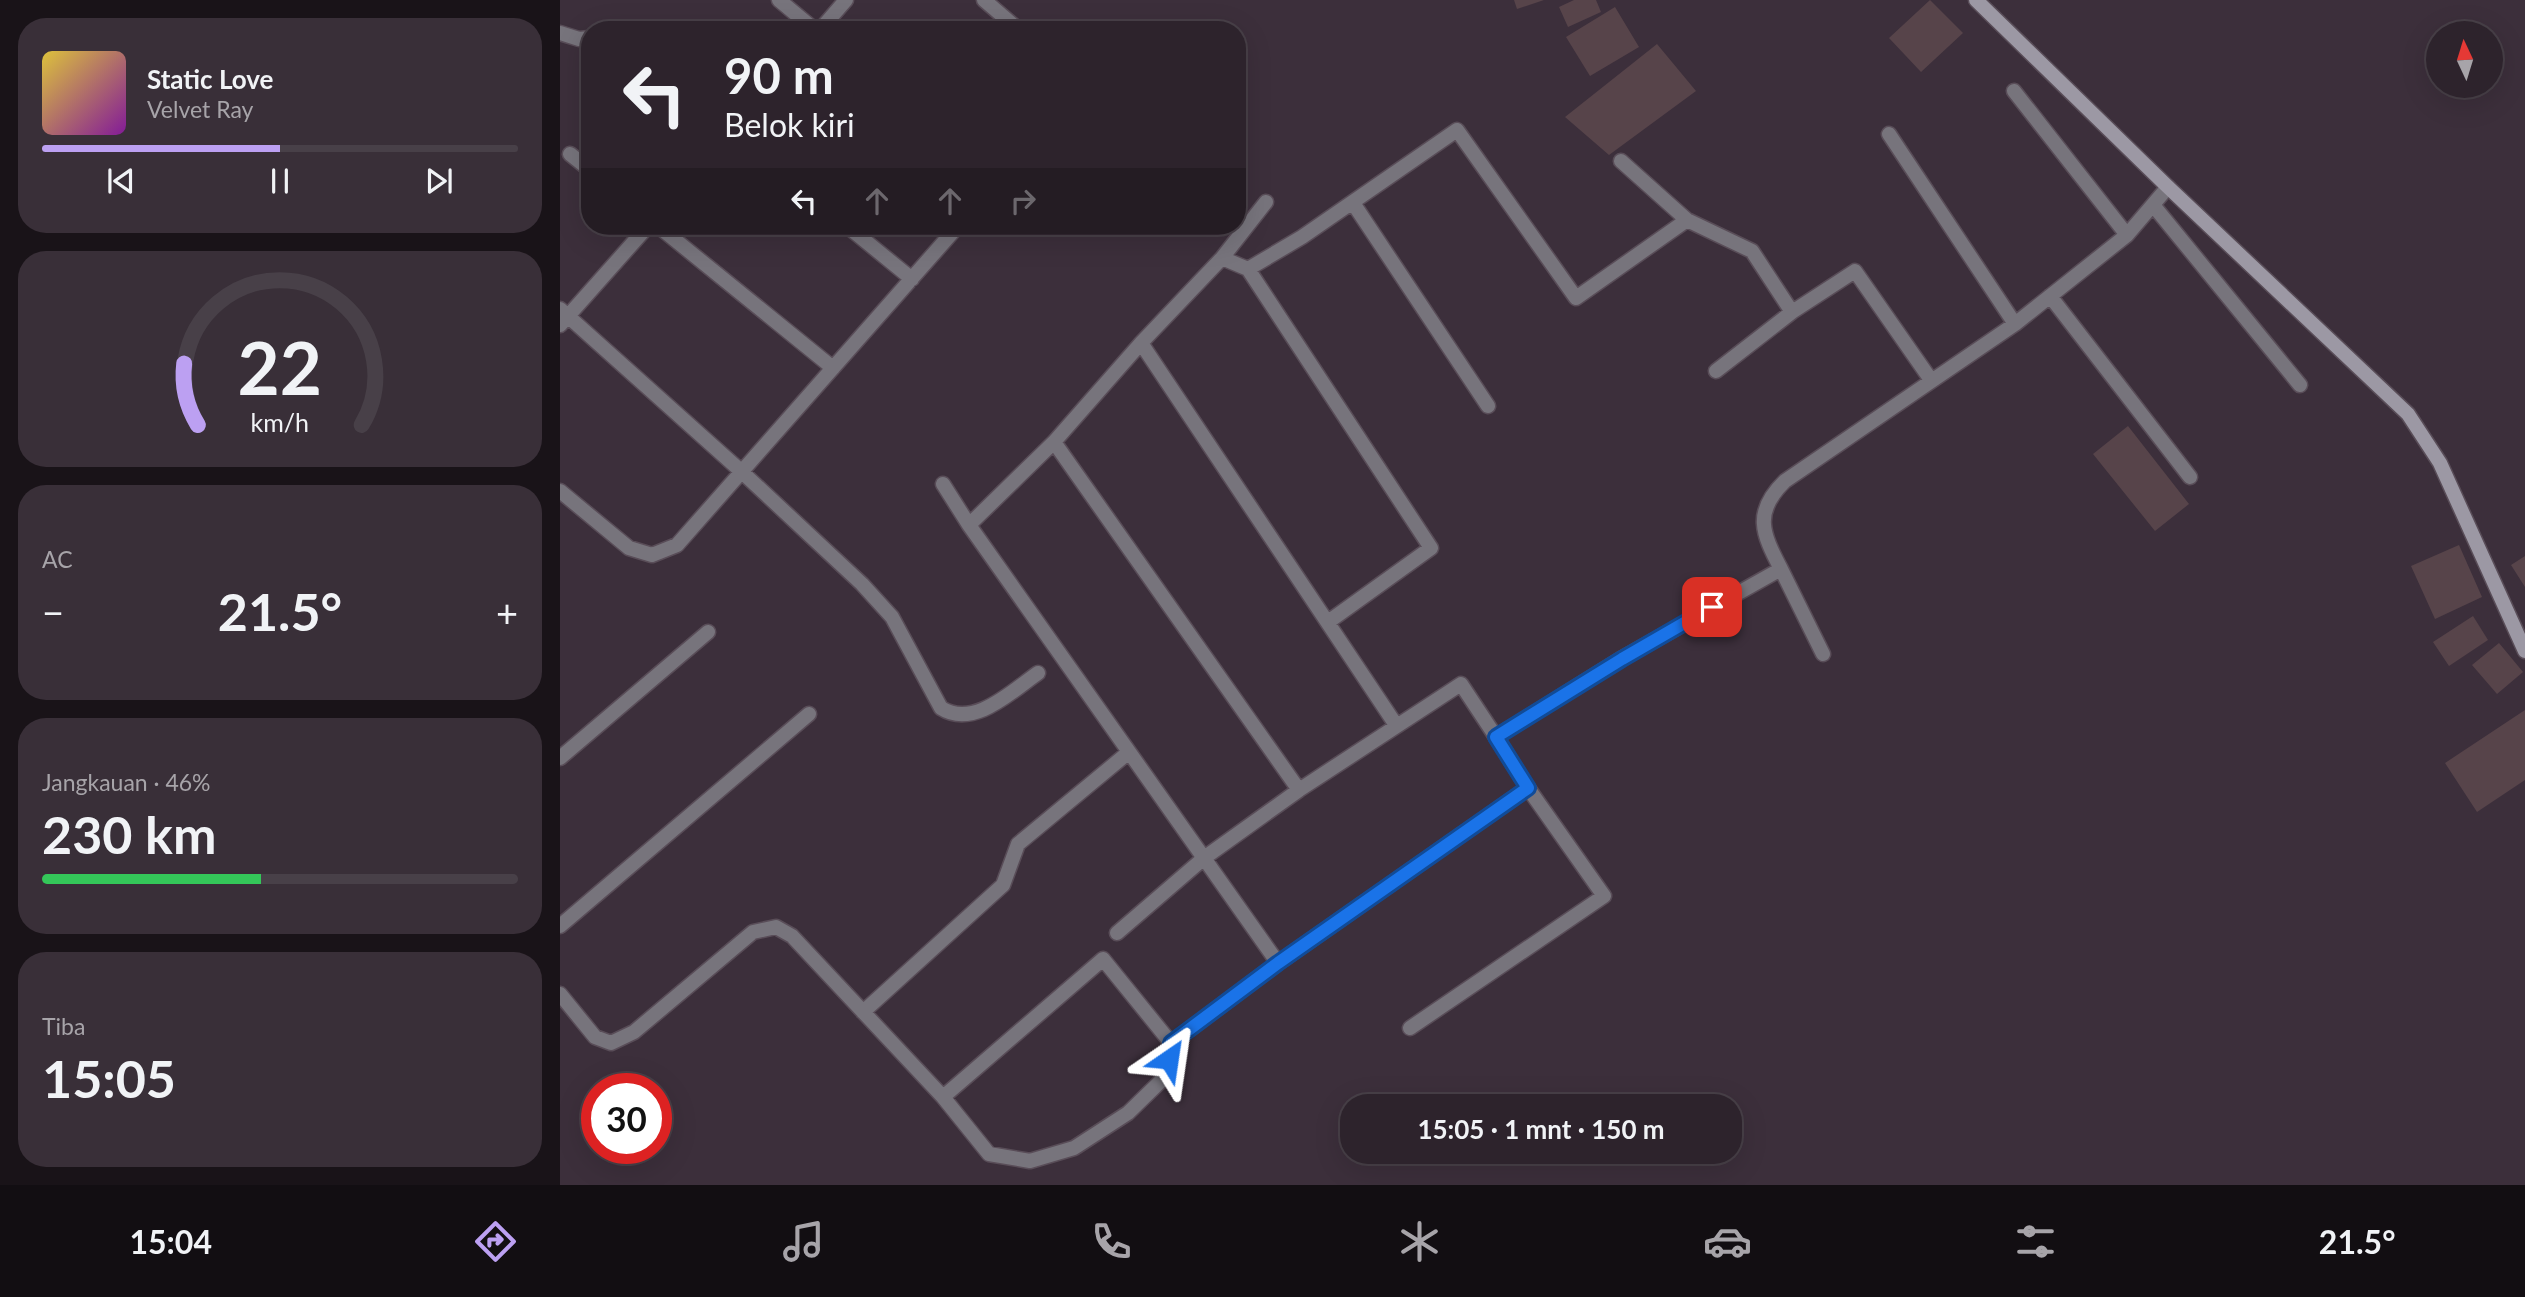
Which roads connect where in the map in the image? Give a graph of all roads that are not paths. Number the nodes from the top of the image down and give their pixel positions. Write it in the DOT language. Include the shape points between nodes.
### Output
graph roads {
  1 [pos="779,0"];
  2 [pos="846,0"];
  3 [pos="984,0"];
  4 [pos="1976,0"];
  5 [pos="806,21"];
  6 [pos="826,21"];
  7 [pos="1008,21"];
  8 [pos="560,33"];
  9 [pos="581,38"];
  10 [pos="2014,91"];
  11 [pos="1889,134"];
  12 [pos="570,154"];
  13 [pos="1621,161"];
  14 [pos="581,163"];
  15 [pos="2168,187"];
  16 [pos="1266,202"];
  17 [pos="1353,203"];
  18 [pos="2153,205"];
  19 [pos="1687,219"];
  20 [pos="1246,227"];
  21 [pos="640,235"];
  22 [pos="669,235"];
  23 [pos="858,235"];
  24 [pos="950,235"];
  25 [pos="1240,235"];
  26 [pos="2127,235"];
  27 [pos="1222,258"];
  28 [pos="1248,269"];
  29 [pos="912,279"];
  30 [pos="2050,296"];
  31 [pos="1792,312"];
  32 [pos="563,317"];
  33 [pos="2015,324"];
  34 [pos="1141,343"];
  35 [pos="833,368"];
  36 [pos="1716,371"];
  37 [pos="1931,380"];
  38 [pos="2300,384"];
  39 [pos="1488,406"];
  40 [pos="1054,442"];
  41 [pos="742,472"];
  42 [pos="2190,477"];
  43 [pos="943,484"];
  44 [pos="560,491"];
  45 [pos="970,525"];
  46 [pos="1780,569"];
  47 [pos="1328,622"];
  48 [pos="708,632"];
  49 [pos="2525,651"];
  50 [pos="1823,654"];
  51 [pos="1038,673"];
  52 [pos="809,715"];
  53 [pos="1396,725"];
  54 [pos="1496,737"];
  55 [pos="1129,752"];
  56 [pos="560,758"];
  57 [pos="1528,788"];
  58 [pos="1299,790"];
  59 [pos="1204,858"];
  60 [pos="560,926"];
  61 [pos="1117,933"];
  62 [pos="1278,963"];
  63 [pos="560,995"];
  64 [pos="863,1012"];
  65 [pos="1410,1028"];
  66 [pos="1171,1043"];
  67 [pos="943,1097"];
  1 -- 5 [label="street"];
  2 -- 6 [label="street"];
  3 -- 7 [label="street"];
  4 -- 15 [label="street"];
  8 -- 9 [label="street"];
  10 -- 26 [label="street"];
  11 -- 33 [label="street"];
  12 -- 14 [label="street"];
  13 -- 19 [label="street"];
  15 -- 18 [label="street"];
  15 -- 49 [label="street" via="2408,414 2440,463"];
  16 -- 20 [label="street"];
  17 -- 19 [label="street" via="1457,130 1576,298"];
  17 -- 28 [label="street"];
  17 -- 39 [label="street"];
  18 -- 26 [label="street"];
  18 -- 38 [label="street"];
  19 -- 31 [label="street" via="1752,251"];
  21 -- 32 [label="street"];
  22 -- 35 [label="street"];
  23 -- 29 [label="street"];
  24 -- 29 [label="street"];
  25 -- 27 [label="street"];
  26 -- 30 [label="street"];
  27 -- 28 [label="street"];
  27 -- 34 [label="street"];
  28 -- 47 [label="street" via="1431,548"];
  29 -- 35 [label="street"];
  30 -- 33 [label="street"];
  30 -- 42 [label="street"];
  31 -- 36 [label="street"];
  31 -- 37 [label="street" via="1855,271"];
  32 -- 41 [label="street"];
  33 -- 37 [label="street"];
  34 -- 40 [label="street"];
  34 -- 47 [label="street"];
  35 -- 41 [label="street"];
  37 -- 46 [label="street" via="1770,495 1763,514 1765,538"];
  40 -- 45 [label="street"];
  40 -- 58 [label="street"];
  41 -- 44 [label="street" via="677,545 652,555 629,548"];
  41 -- 51 [label="street" via="892,617 941,708 952,715 968,715"];
  43 -- 45 [label="street"];
  45 -- 55 [label="street"];
  46 -- 50 [label="street"];
  46 -- 54 [label="street"];
  47 -- 53 [label="street"];
  48 -- 56 [label="street"];
  52 -- 60 [label="street"];
  53 -- 54 [label="street" via="1461,684"];
  53 -- 58 [label="street"];
  54 -- 57 [label="street"];
  55 -- 59 [label="street"];
  55 -- 64 [label="street" via="1018,844 1003,885"];
  57 -- 62 [label="street"];
  57 -- 65 [label="street" via="1604,896"];
  58 -- 59 [label="street"];
  59 -- 61 [label="street"];
  59 -- 62 [label="street"];
  62 -- 66 [label="street"];
  63 -- 64 [label="street" via="595,1037 611,1043 634,1032 753,932 776,927 792,936"];
  64 -- 67 [label="street"];
  66 -- 67 [label="street" via="1167,1075 1128,1113 1074,1148 1030,1161 989,1154"];
  66 -- 67 [label="street" via="1103,959"];
}
